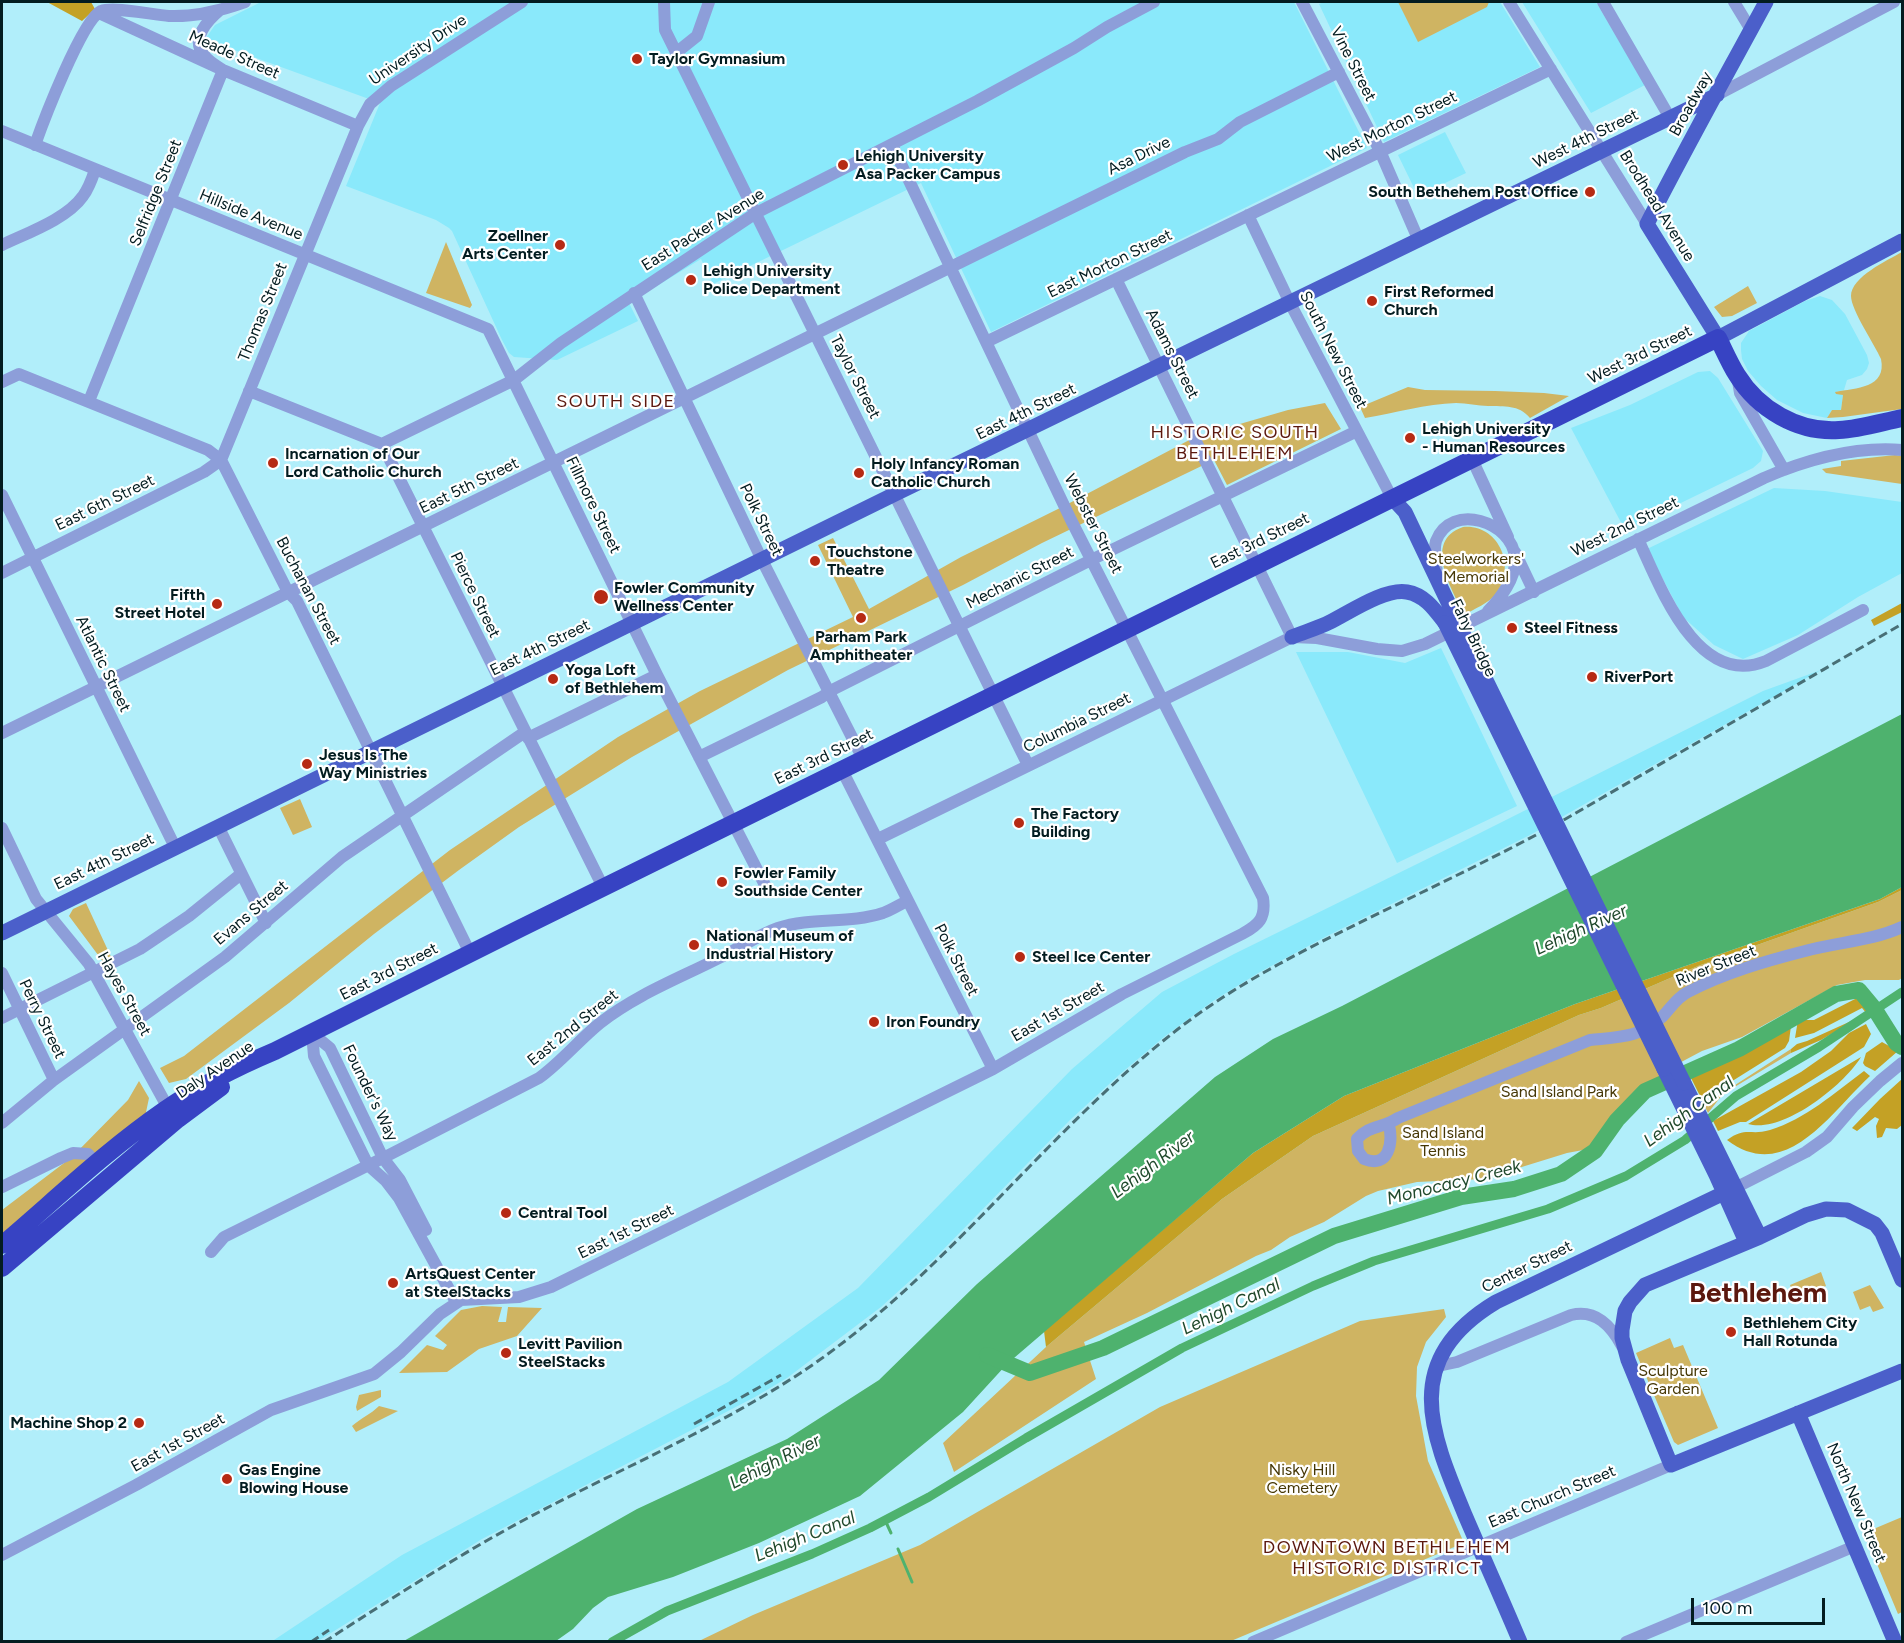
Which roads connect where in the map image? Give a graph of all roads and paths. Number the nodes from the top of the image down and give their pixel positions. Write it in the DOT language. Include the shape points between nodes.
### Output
graph roads {
  1 [pos="244,2"];
  2 [pos="522,2"];
  3 [pos="664,2"];
  4 [pos="708,2"];
  5 [pos="1302,2"];
  6 [pos="1509,2"];
  7 [pos="1603,2"];
  8 [pos="1734,2"];
  9 [pos="1766,2"];
  10 [pos="1894,2"];
  11 [pos="1149,4"];
  12 [pos="220,10"];
  13 [pos="94,17"];
  14 [pos="1751,30"];
  15 [pos="677,52"];
  16 [pos="1551,69"];
  17 [pos="223,70"];
  18 [pos="1339,72"];
  19 [pos="1717,94"];
  20 [pos="366,110"];
  21 [pos="1671,118"];
  22 [pos="358,126"];
  23 [pos="2,132"];
  24 [pos="35,145"];
  25 [pos="892,145"];
  26 [pos="1380,151"];
  27 [pos="1602,151"];
  28 [pos="95,170"];
  29 [pos="171,200"];
  30 [pos="756,213"];
  31 [pos="1248,215"];
  32 [pos="1647,224"];
  33 [pos="1419,241"];
  34 [pos="1902,241"];
  35 [pos="2,245"];
  36 [pos="304,254"];
  37 [pos="950,268"];
  38 [pos="1116,279"];
  39 [pos="634,293"];
  40 [pos="1290,303"];
  41 [pos="488,329"];
  42 [pos="815,334"];
  43 [pos="1718,338"];
  44 [pos="986,342"];
  45 [pos="1160,366"];
  46 [pos="1737,376"];
  47 [pos="514,380"];
  48 [pos="2,382"];
  49 [pos="249,391"];
  50 [pos="684,399"];
  51 [pos="89,401"];
  52 [pos="1902,418"];
  53 [pos="1028,430"];
  54 [pos="1357,431"];
  55 [pos="382,444"];
  56 [pos="1902,450"];
  57 [pos="1472,459"];
  58 [pos="220,460"];
  59 [pos="554,463"];
  60 [pos="1784,470"];
  61 [pos="895,494"];
  62 [pos="2,495"];
  63 [pos="1223,496"];
  64 [pos="1392,498"];
  65 [pos="423,527"];
  66 [pos="1638,539"];
  67 [pos="1511,544"];
  68 [pos="32,558"];
  69 [pos="762,560"];
  70 [pos="1091,560"];
  71 [pos="1257,565"];
  72 [pos="2,573"];
  73 [pos="1438,583"];
  74 [pos="288,592"];
  75 [pos="1534,592"];
  76 [pos="1863,610"];
  77 [pos="1483,616"];
  78 [pos="1451,621"];
  79 [pos="632,624"];
  80 [pos="960,627"];
  81 [pos="1128,629"];
  82 [pos="1292,637"];
  83 [pos="657,675"];
  84 [pos="96,687"];
  85 [pos="502,687"];
  86 [pos="830,691"];
  87 [pos="994,695"];
  88 [pos="1162,700"];
  89 [pos="2,733"];
  90 [pos="527,735"];
  91 [pos="372,751"];
  92 [pos="699,757"];
  93 [pos="863,759"];
  94 [pos="1028,765"];
  95 [pos="842,770"];
  96 [pos="402,816"];
  97 [pos="733,823"];
  98 [pos="218,826"];
  99 [pos="2,828"];
  100 [pos="878,839"];
  101 [pos="175,847"];
  102 [pos="241,874"];
  103 [pos="603,887"];
  104 [pos="767,889"];
  105 [pos="907,901"];
  106 [pos="46,911"];
  107 [pos="1263,916"];
  108 [pos="266,922"];
  109 [pos="1902,927"];
  110 [pos="2,933"];
  111 [pos="470,953"];
  112 [pos="95,972"];
  113 [pos="2,973"];
  114 [pos="19,1009"];
  115 [pos="2,1018"];
  116 [pos="125,1029"];
  117 [pos="312,1033"];
  118 [pos="275,1051"];
  119 [pos="1902,1063"];
  120 [pos="993,1069"];
  121 [pos="54,1080"];
  122 [pos="173,1113"];
  123 [pos="2,1124"];
  124 [pos="1389,1125"];
  125 [pos="383,1158"];
  126 [pos="97,1164"];
  127 [pos="368,1166"];
  128 [pos="1728,1185"];
  129 [pos="2,1187"];
  130 [pos="1753,1239"];
  131 [pos="2,1245"];
  132 [pos="211,1252"];
  133 [pos="2,1268"];
  134 [pos="1902,1280"];
  135 [pos="459,1301"];
  136 [pos="1625,1352"];
  137 [pos="1438,1366"];
  138 [pos="1902,1371"];
  139 [pos="1798,1413"];
  140 [pos="1671,1465"];
  141 [pos="1855,1546"];
  142 [pos="1479,1547"];
  143 [pos="2,1555"];
  144 [pos="1259,1640"];
  145 [pos="1520,1641"];
  146 [pos="1626,1641"];
  147 [pos="1895,1641"];
  1 -- 12 [label="street"];
  2 -- 20 [label="street, University Drive" via="391,86"];
  3 -- 15 [label="street, Taylor Street" via="663,23"];
  4 -- 15 [label="street" via="697,36"];
  5 -- 18 [label="street, Vine Street"];
  6 -- 16 [label="street, Brodhead Avenue"];
  7 -- 21 [label="street"];
  8 -- 14 [label="street"];
  9 -- 14 [label="main road, Broadway"];
  10 -- 19 [label="street, West 4th Street"];
  11 -- 25 [label="street, East Packer Avenue"];
  12 -- 13 [label="street" via="181,16 112,9"];
  12 -- 17 [label="street" via="205,24 199,45 204,56"];
  13 -- 17 [label="street, Meade Street"];
  13 -- 24 [label="street" via="59,84"];
  14 -- 19 [label="main road, Broadway"];
  15 -- 30 [label="street, Taylor Street"];
  16 -- 26 [label="street, West Morton Street"];
  16 -- 27 [label="street, Brodhead Avenue"];
  17 -- 22 [label="street, Meade Street"];
  17 -- 29 [label="street, Selfridge Street"];
  18 -- 26 [label="street, Vine Street"];
  18 -- 37 [label="street, Asa Drive" via="1240,122 1218,139"];
  19 -- 21 [label="main road, West 4th Street"];
  19 -- 32 [label="main road, Broadway"];
  20 -- 22 [label="street, Thomas Street"];
  21 -- 27 [label="main road, West 4th Street"];
  22 -- 36 [label="street, Thomas Street"];
  23 -- 24 [label="street, Hillside Avenue"];
  24 -- 28 [label="street, Hillside Avenue"];
  25 -- 30 [label="street, East Packer Avenue"];
  25 -- 37 [label="street, Webster Street"];
  26 -- 31 [label="street, West Morton Street"];
  26 -- 33 [label="street, Vine Street"];
  27 -- 32 [label="street, Brodhead Avenue"];
  27 -- 33 [label="main road, West 4th Street"];
  28 -- 29 [label="street, Hillside Avenue"];
  28 -- 35 [label="street" via="87,190 73,207"];
  29 -- 36 [label="street, Hillside Avenue"];
  29 -- 51 [label="street, Selfridge Street"];
  30 -- 39 [label="street, East Packer Avenue"];
  30 -- 42 [label="street, Taylor Street"];
  31 -- 38 [label="street, East Morton Street"];
  31 -- 40 [label="street, South New Street"];
  32 -- 43 [label="main road, Brodhead Avenue"];
  33 -- 40 [label="main road, West 4th Street"];
  34 -- 43 [label="main road, West 3rd Street"];
  36 -- 41 [label="street, Hillside Avenue"];
  36 -- 49 [label="street, Thomas Street"];
  37 -- 42 [label="street, East 5th Street"];
  37 -- 44 [label="street, Webster Street"];
  38 -- 44 [label="street, East Morton Street"];
  38 -- 45 [label="street, Adams Street"];
  39 -- 47 [label="street, East Packer Avenue"];
  39 -- 50 [label="street, Polk Street"];
  40 -- 45 [label="main road, East 4th Street"];
  40 -- 54 [label="street, South New Street"];
  41 -- 47 [label="street, Fillmore Street"];
  42 -- 50 [label="street, East 5th Street"];
  42 -- 61 [label="street, Taylor Street"];
  43 -- 46 [label="highway"];
  43 -- 57 [label="highway, West 3rd Street"];
  44 -- 53 [label="street, Webster Street"];
  45 -- 53 [label="main road, East 4th Street"];
  45 -- 63 [label="street, Adams Street"];
  46 -- 52 [label="highway" via="1766,407 1810,428 1839,430"];
  46 -- 60 [label="street" via="1740,393"];
  47 -- 55 [label="street, East Packer Avenue"];
  47 -- 59 [label="street, Fillmore Street"];
  48 -- 51 [label="street" via="19,374"];
  49 -- 55 [label="street"];
  49 -- 58 [label="street, Thomas Street"];
  50 -- 59 [label="street, East 5th Street"];
  50 -- 69 [label="street, Polk Street"];
  51 -- 58 [label="street" via="208,450"];
  53 -- 61 [label="main road, East 4th Street"];
  53 -- 70 [label="street, Webster Street"];
  54 -- 63 [label="street, Mechanic Street"];
  54 -- 64 [label="street, South New Street"];
  55 -- 65 [label="street, Pierce Street"];
  56 -- 60 [label="street, West 2nd Street" via="1835,454"];
  57 -- 64 [label="highway, West 3rd Street"];
  57 -- 67 [label="street"];
  58 -- 68 [label="street, East 6th Street" via="204,472"];
  58 -- 74 [label="street, Buchanan Street"];
  59 -- 65 [label="street, East 5th Street"];
  59 -- 79 [label="street, Fillmore Street"];
  60 -- 66 [label="street, West 2nd Street"];
  61 -- 69 [label="main road, East 4th Street"];
  61 -- 80 [label="street, Taylor Street"];
  62 -- 68 [label="street, Atlantic Street"];
  63 -- 70 [label="street, Mechanic Street"];
  63 -- 71 [label="street, Adams Street"];
  64 -- 71 [label="highway, East 3rd Street"];
  64 -- 73 [label="main road, Fahy Bridge" via="1405,512"];
  64 -- 78 [label="main road, Fahy Bridge" via="1396,518"];
  65 -- 74 [label="street, East 5th Street"];
  65 -- 85 [label="street, Pierce Street"];
  66 -- 75 [label="street, West 2nd Street"];
  66 -- 76 [label="street" via="1670,608 1689,635 1704,651 1732,665 1766,662"];
  67 -- 73 [label="street" via="1495,527 1480,520 1453,523 1436,541"];
  67 -- 75 [label="street"];
  67 -- 77 [label="street" via="1515,558 1512,574"];
  68 -- 72 [label="street, East 6th Street"];
  68 -- 84 [label="street, Atlantic Street"];
  69 -- 79 [label="main road, East 4th Street"];
  69 -- 86 [label="street, Polk Street"];
  70 -- 80 [label="street, Mechanic Street"];
  70 -- 81 [label="street, Webster Street"];
  71 -- 81 [label="highway, East 3rd Street"];
  71 -- 82 [label="street, Adams Street"];
  73 -- 78 [label="main road, Fahy Bridge"];
  74 -- 84 [label="street, East 5th Street"];
  74 -- 91 [label="street, Buchanan Street" via="297,601"];
  75 -- 77 [label="street, West 2nd Street"];
  77 -- 82 [label="street" via="1402,651"];
  78 -- 82 [label="main road" via="1427,601 1400,592"];
  78 -- 128 [label="main road, Fahy Bridge, bridge"];
  79 -- 83 [label="street, Fillmore Street"];
  79 -- 85 [label="main road, East 4th Street"];
  80 -- 86 [label="street, Mechanic Street"];
  80 -- 87 [label="street, Taylor Street"];
  81 -- 87 [label="highway, East 3rd Street"];
  81 -- 88 [label="street, Webster Street"];
  82 -- 88 [label="street, Columbia Street"];
  83 -- 90 [label="street, Evans Street"];
  83 -- 92 [label="street, Fillmore Street"];
  84 -- 89 [label="street, East 5th Street"];
  84 -- 101 [label="street, Atlantic Street"];
  85 -- 90 [label="street, Pierce Street"];
  85 -- 91 [label="main road, East 4th Street"];
  86 -- 92 [label="street, Mechanic Street"];
  86 -- 93 [label="street, Polk Street"];
  87 -- 93 [label="highway, East 3rd Street"];
  87 -- 94 [label="street, Taylor Street"];
  88 -- 94 [label="street, Columbia Street"];
  88 -- 107 [label="street, Webster Street" via="1263,898"];
  90 -- 96 [label="street, Evans Street"];
  90 -- 103 [label="street, Pierce Street"];
  91 -- 96 [label="street, Buchanan Street"];
  91 -- 98 [label="main road, East 4th Street"];
  92 -- 97 [label="street, Fillmore Street"];
  93 -- 95 [label="highway, East 3rd Street"];
  94 -- 100 [label="street, Columbia Street"];
  95 -- 97 [label="highway, East 3rd Street"];
  95 -- 100 [label="street, Polk Street"];
  96 -- 108 [label="street, Evans Street" via="342,857"];
  96 -- 111 [label="street, Buchanan Street"];
  97 -- 103 [label="highway, East 3rd Street"];
  97 -- 104 [label="street, Fillmore Street"];
  98 -- 101 [label="main road, East 4th Street"];
  98 -- 102 [label="street"];
  99 -- 106 [label="street, Hayes Street" via="36,899"];
  100 -- 105 [label="street, Polk Street"];
  101 -- 106 [label="main road, East 4th Street"];
  102 -- 108 [label="street"];
  102 -- 112 [label="street" via="175,927"];
  103 -- 111 [label="highway, East 3rd Street"];
  105 -- 120 [label="street, Polk Street"];
  105 -- 125 [label="street, East 2nd Street" via="883,913 800,922 763,934 617,1011 539,1078"];
  106 -- 110 [label="main road, East 4th Street"];
  106 -- 112 [label="street, Hayes Street"];
  107 -- 120 [label="street, East 1st Street" via="1256,927 1122,994"];
  108 -- 116 [label="street, Evans Street" via="225,957"];
  109 -- 124 [label="street, River Street" via="1741,969 1677,998 1648,1029 1590,1040"];
  111 -- 117 [label="highway, East 3rd Street"];
  112 -- 114 [label="street"];
  112 -- 116 [label="street, Hayes Street"];
  113 -- 114 [label="street, Perry Street"];
  114 -- 115 [label="street"];
  114 -- 121 [label="street, Perry Street"];
  116 -- 121 [label="street, Evans Street"];
  116 -- 122 [label="street, Hayes Street"];
  117 -- 118 [label="highway, East 3rd Street"];
  117 -- 125 [label="street, Founder's Way" via="330,1048"];
  117 -- 127 [label="street, Founder's Way" via="314,1056"];
  118 -- 122 [label="highway, Daly Avenue" via="234,1070"];
  119 -- 128 [label="street" via="1866,1094 1827,1137 1806,1152"];
  120 -- 135 [label="street, East 1st Street" via="551,1287 519,1297"];
  121 -- 123 [label="street, Evans Street"];
  122 -- 126 [label="highway, Daly Avenue"];
  122 -- 133 [label="highway, Daly Avenue"];
  125 -- 127 [label="street, East 2nd Street"];
  125 -- 135 [label="street, Founder's Way" via="407,1193"];
  126 -- 129 [label="street" via="88,1154 73,1153"];
  126 -- 131 [label="highway, Daly Avenue"];
  127 -- 132 [label="street, East 2nd Street" via="224,1237"];
  127 -- 135 [label="street" via="399,1198"];
  128 -- 130 [label="main road"];
  128 -- 137 [label="main road, Center Street" via="1478,1313 1460,1330"];
  130 -- 134 [label="main road" via="1815,1211 1847,1210 1875,1224"];
  130 -- 136 [label="main road" via="1645,1285 1625,1311"];
  135 -- 143 [label="street, East 1st Street" via="374,1374 271,1410"];
  136 -- 137 [label="street" via="1605,1323 1582,1313"];
  136 -- 140 [label="main road"];
  137 -- 142 [label="main road, Center Street" via="1431,1392 1434,1434"];
  138 -- 139 [label="main road, East Church Street"];
  139 -- 140 [label="main road, East Church Street"];
  139 -- 141 [label="main road, North New Street"];
  140 -- 142 [label="street, East Church Street"];
  141 -- 146 [label="street"];
  141 -- 147 [label="main road, North New Street"];
  142 -- 144 [label="street, East Church Street"];
  142 -- 145 [label="main road, Center Street"];
}
